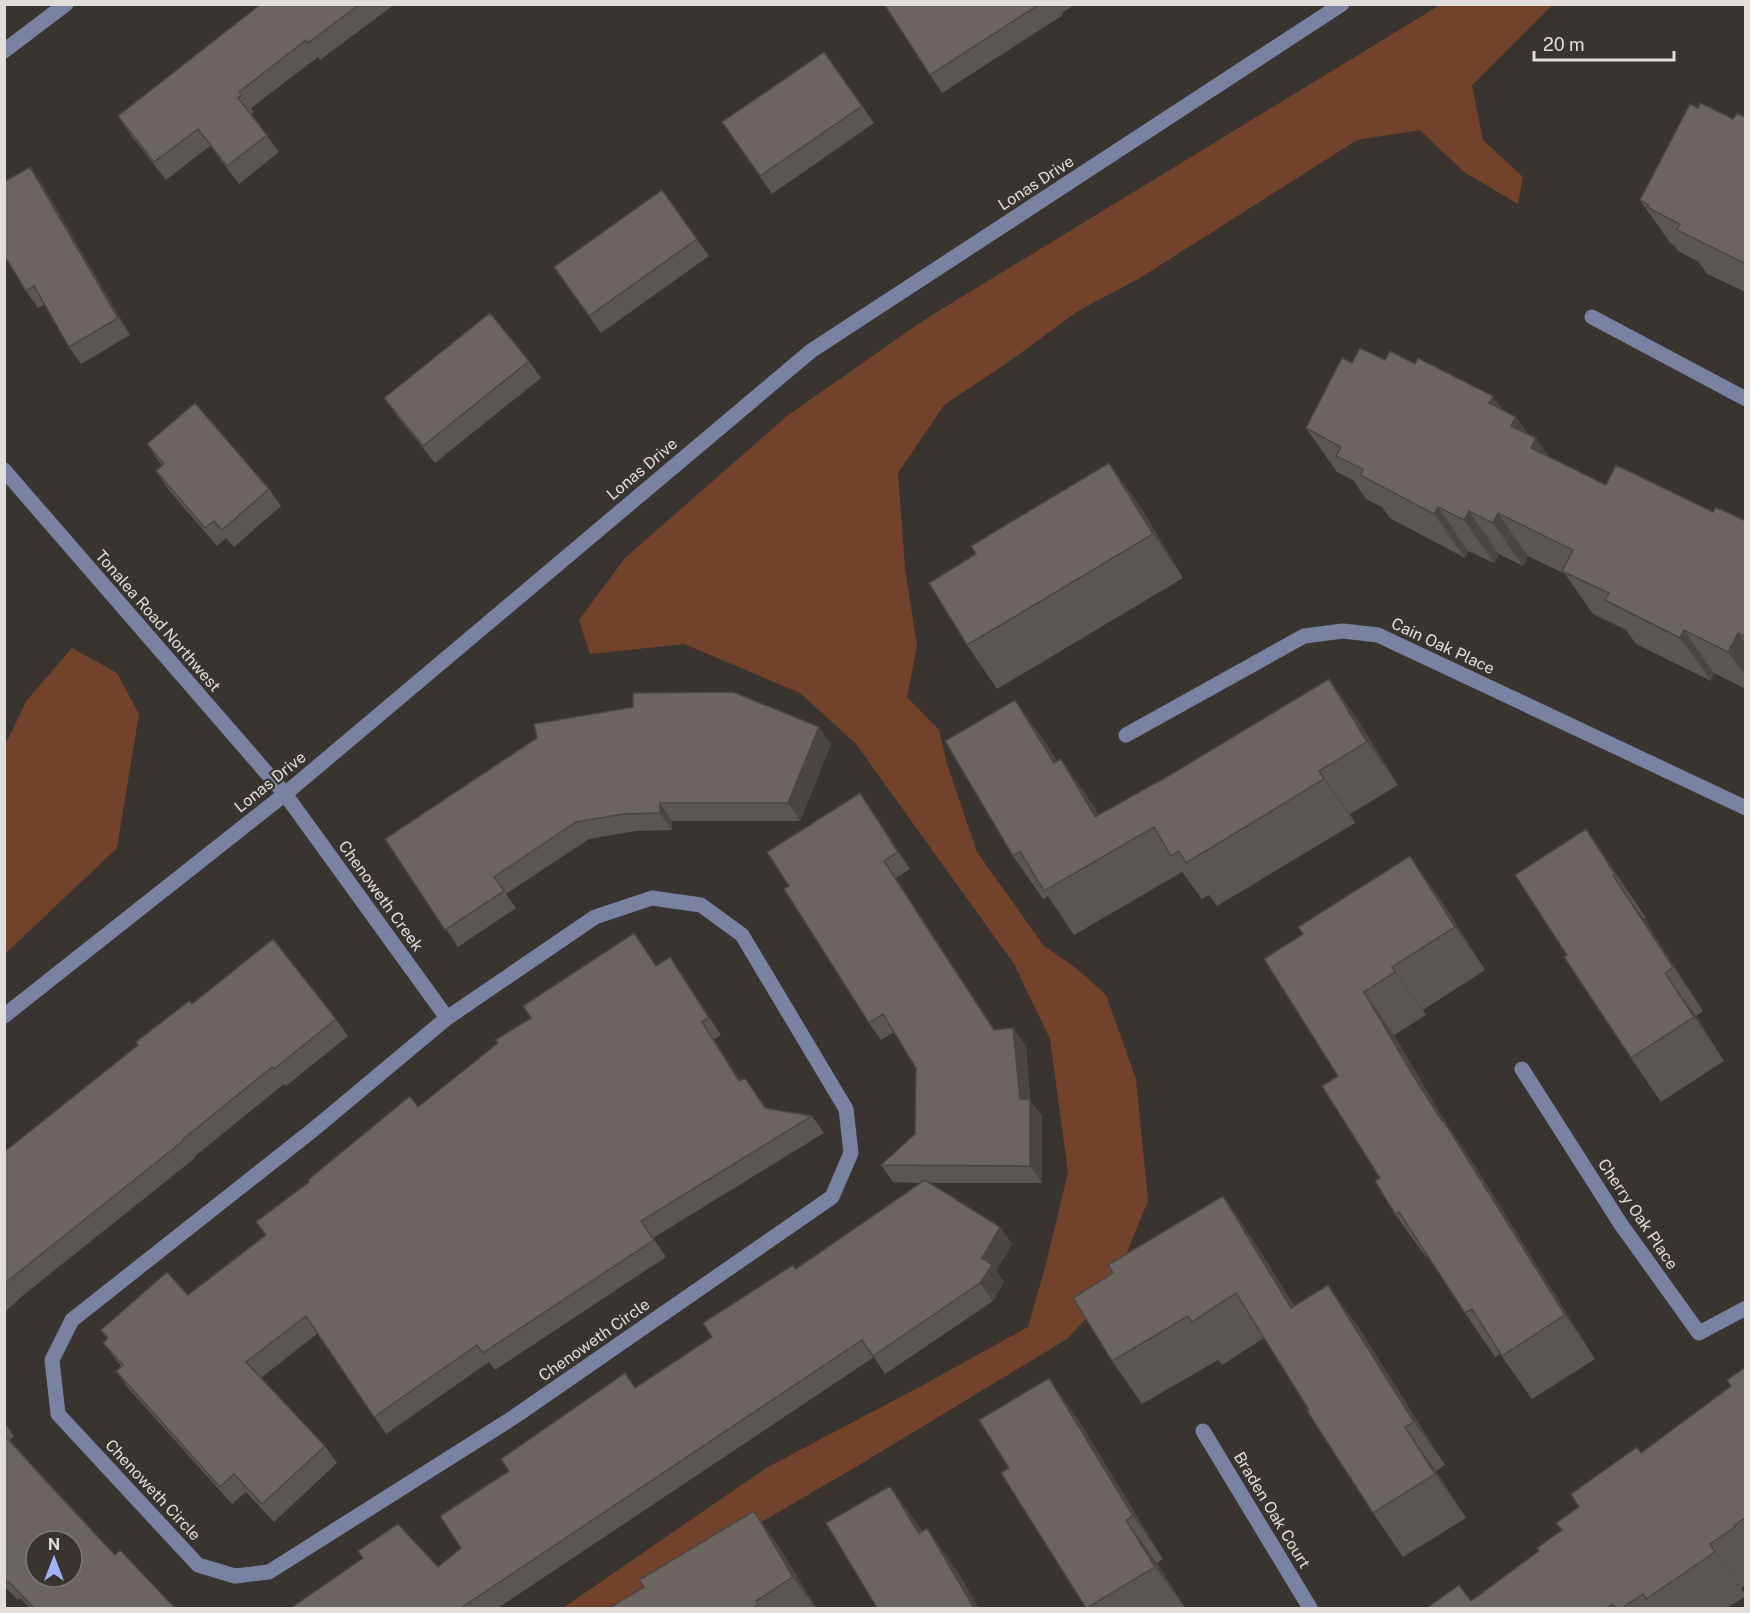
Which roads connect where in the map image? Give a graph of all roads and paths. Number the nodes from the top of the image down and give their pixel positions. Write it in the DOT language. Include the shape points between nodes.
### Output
graph roads {
  1 [pos="66,4"];
  2 [pos="1342,4"];
  3 [pos="4,51"];
  4 [pos="1592,317"];
  5 [pos="1746,399"];
  6 [pos="4,470"];
  7 [pos="1126,735"];
  8 [pos="285,794"];
  9 [pos="1746,808"];
  10 [pos="4,1016"];
  11 [pos="447,1018"];
  12 [pos="1522,1069"];
  13 [pos="1746,1308"];
  14 [pos="1203,1431"];
  15 [pos="1310,1608"];
  1 -- 3 [label="street"];
  2 -- 8 [label="street, Lonas Drive" via="811,351"];
  4 -- 5 [label="street"];
  6 -- 8 [label="street, Tonalea Road Northwest"];
  7 -- 9 [label="street, Cain Oak Place" via="1304,636 1343,631 1377,635"];
  8 -- 10 [label="street, Lonas Drive"];
  8 -- 11 [label="street, Chenoweth Creek"];
  11 -- 11 [label="street, Chenoweth Circle" via="595,917 652,898 701,905 742,935 846,1109 851,1153 832,1197 514,1417 269,1572 235,1576 198,1565 58,1414 52,1360 72,1320 314,1130"];
  12 -- 13 [label="street, Cherry Oak Place" via="1620,1223 1699,1333"];
  14 -- 15 [label="street, Braden Oak Court"];
}
